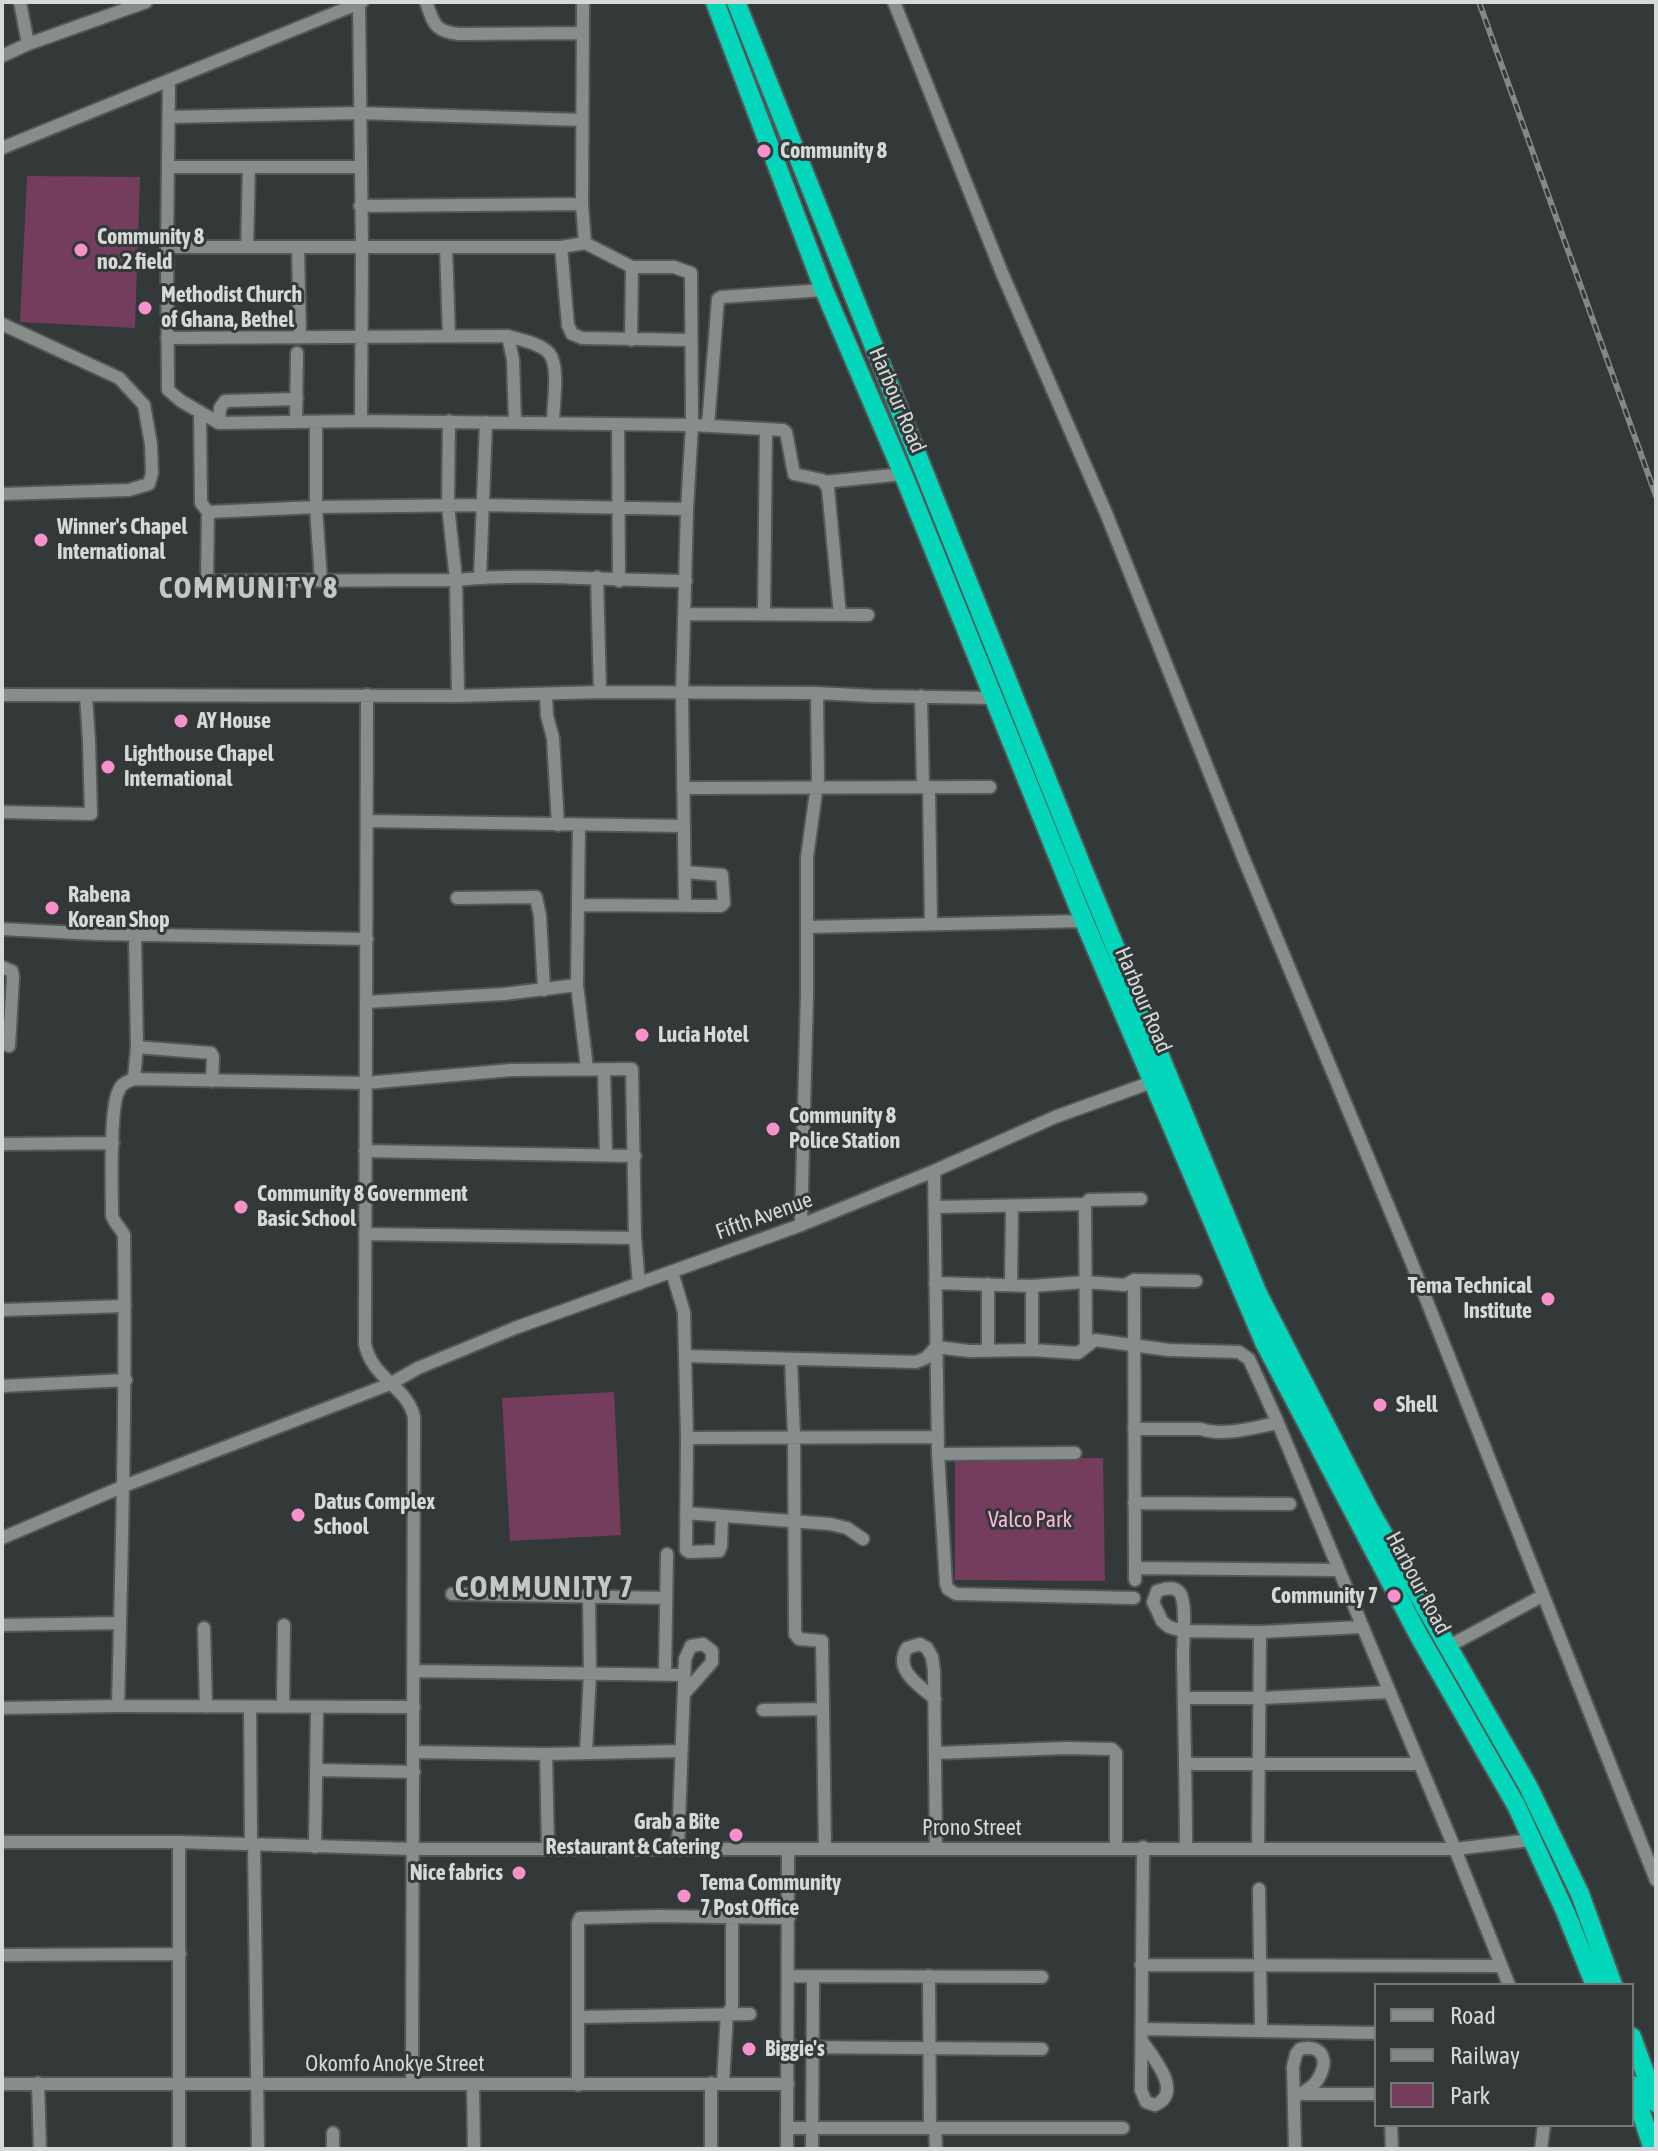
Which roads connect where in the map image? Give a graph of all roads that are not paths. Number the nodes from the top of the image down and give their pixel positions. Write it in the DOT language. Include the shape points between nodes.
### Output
graph roads {
  1 [pos="20,2"];
  2 [pos="146,2"];
  3 [pos="426,2"];
  4 [pos="583,2"];
  5 [pos="715,2"];
  6 [pos="736,2"];
  7 [pos="894,2"];
  8 [pos="360,3"];
  9 [pos="115,7"];
  10 [pos="583,33"];
  11 [pos="28,44"];
  12 [pos="2,56"];
  13 [pos="169,80"];
  14 [pos="359,113"];
  15 [pos="169,117"];
  16 [pos="582,120"];
  17 [pos="2,148"];
  18 [pos="168,167"];
  19 [pos="249,167"];
  20 [pos="359,167"];
  21 [pos="582,204"];
  22 [pos="360,206"];
  23 [pos="585,243"];
  24 [pos="167,247"];
  25 [pos="247,247"];
  26 [pos="446,247"];
  27 [pos="561,247"];
  28 [pos="298,248"];
  29 [pos="362,248"];
  30 [pos="632,267"];
  31 [pos="824,290"];
  32 [pos="2,324"];
  33 [pos="449,335"];
  34 [pos="508,336"];
  35 [pos="300,337"];
  36 [pos="361,337"];
  37 [pos="167,338"];
  38 [pos="631,340"];
  39 [pos="690,340"];
  40 [pos="297,353"];
  41 [pos="297,399"];
  42 [pos="200,412"];
  43 [pos="361,421"];
  44 [pos="449,421"];
  45 [pos="296,422"];
  46 [pos="316,422"];
  47 [pos="486,422"];
  48 [pos="515,422"];
  49 [pos="553,422"];
  50 [pos="219,423"];
  51 [pos="618,424"];
  52 [pos="692,425"];
  53 [pos="708,426"];
  54 [pos="766,429"];
  55 [pos="903,474"];
  56 [pos="824,482"];
  57 [pos="2,494"];
  58 [pos="482,505"];
  59 [pos="448,506"];
  60 [pos="618,506"];
  61 [pos="316,507"];
  62 [pos="687,509"];
  63 [pos="208,512"];
  64 [pos="597,577"];
  65 [pos="480,578"];
  66 [pos="456,580"];
  67 [pos="321,581"];
  68 [pos="619,581"];
  69 [pos="686,581"];
  70 [pos="685,614"];
  71 [pos="764,614"];
  72 [pos="840,615"];
  73 [pos="868,615"];
  74 [pos="600,692"];
  75 [pos="817,693"];
  76 [pos="682,694"];
  77 [pos="2,695"];
  78 [pos="367,695"];
  79 [pos="546,695"];
  80 [pos="86,696"];
  81 [pos="458,696"];
  82 [pos="921,696"];
  83 [pos="994,698"];
  84 [pos="817,787"];
  85 [pos="926,787"];
  86 [pos="990,787"];
  87 [pos="683,788"];
  88 [pos="2,812"];
  89 [pos="367,821"];
  90 [pos="558,825"];
  91 [pos="579,825"];
  92 [pos="683,826"];
  93 [pos="685,872"];
  94 [pos="457,898"];
  95 [pos="579,905"];
  96 [pos="685,905"];
  97 [pos="1084,921"];
  98 [pos="931,924"];
  99 [pos="807,927"];
  100 [pos="2,929"];
  101 [pos="135,934"];
  102 [pos="367,939"];
  103 [pos="2,967"];
  104 [pos="577,985"];
  105 [pos="544,990"];
  106 [pos="366,1002"];
  107 [pos="9,1046"];
  108 [pos="137,1047"];
  109 [pos="587,1068"];
  110 [pos="604,1070"];
  111 [pos="134,1079"];
  112 [pos="212,1081"];
  113 [pos="1152,1082"];
  114 [pos="366,1083"];
  115 [pos="113,1143"];
  116 [pos="2,1144"];
  117 [pos="365,1151"];
  118 [pos="606,1155"];
  119 [pos="635,1156"];
  120 [pos="934,1171"];
  121 [pos="1141,1199"];
  122 [pos="1085,1204"];
  123 [pos="1012,1206"];
  124 [pos="936,1207"];
  125 [pos="801,1225"];
  126 [pos="365,1234"];
  127 [pos="635,1238"];
  128 [pos="672,1272"];
  129 [pos="1134,1280"];
  130 [pos="1196,1281"];
  131 [pos="1085,1282"];
  132 [pos="935,1283"];
  133 [pos="639,1284"];
  134 [pos="988,1284"];
  135 [pos="1011,1284"];
  136 [pos="1032,1286"];
  137 [pos="125,1306"];
  138 [pos="2,1310"];
  139 [pos="1134,1345"];
  140 [pos="1086,1346"];
  141 [pos="936,1347"];
  142 [pos="1032,1350"];
  143 [pos="988,1351"];
  144 [pos="686,1356"];
  145 [pos="791,1359"];
  146 [pos="126,1380"];
  147 [pos="390,1384"];
  148 [pos="2,1386"];
  149 [pos="1278,1423"];
  150 [pos="1134,1429"];
  151 [pos="794,1437"];
  152 [pos="938,1437"];
  153 [pos="687,1438"];
  154 [pos="1075,1453"];
  155 [pos="938,1454"];
  156 [pos="124,1486"];
  157 [pos="1134,1503"];
  158 [pos="1290,1504"];
  159 [pos="686,1513"];
  160 [pos="722,1516"];
  161 [pos="793,1520"];
  162 [pos="2,1538"];
  163 [pos="863,1539"];
  164 [pos="667,1554"];
  165 [pos="1339,1570"];
  166 [pos="452,1594"];
  167 [pos="1542,1596"];
  168 [pos="589,1597"];
  169 [pos="666,1598"];
  170 [pos="1134,1598"];
  171 [pos="120,1623"];
  172 [pos="2,1625"];
  173 [pos="284,1625"];
  174 [pos="1362,1627"];
  175 [pos="204,1628"];
  176 [pos="1260,1632"];
  177 [pos="1449,1646"];
  178 [pos="415,1671"];
  179 [pos="590,1674"];
  180 [pos="665,1674"];
  181 [pos="684,1675"];
  182 [pos="1390,1692"];
  183 [pos="684,1694"];
  184 [pos="1184,1698"];
  185 [pos="1261,1698"];
  186 [pos="935,1699"];
  187 [pos="118,1706"];
  188 [pos="206,1707"];
  189 [pos="250,1707"];
  190 [pos="283,1707"];
  191 [pos="317,1707"];
  192 [pos="414,1707"];
  193 [pos="2,1708"];
  194 [pos="823,1709"];
  195 [pos="763,1710"];
  196 [pos="681,1751"];
  197 [pos="414,1752"];
  198 [pos="586,1752"];
  199 [pos="935,1753"];
  200 [pos="546,1754"];
  201 [pos="1186,1764"];
  202 [pos="1259,1764"];
  203 [pos="1419,1764"];
  204 [pos="318,1770"];
  205 [pos="414,1772"];
  206 [pos="1531,1840"];
  207 [pos="2,1842"];
  208 [pos="179,1842"];
  209 [pos="252,1844"];
  210 [pos="315,1847"];
  211 [pos="1116,1847"];
  212 [pos="1143,1847"];
  213 [pos="548,1848"];
  214 [pos="678,1848"];
  215 [pos="413,1849"];
  216 [pos="788,1849"];
  217 [pos="825,1849"];
  218 [pos="936,1849"];
  219 [pos="1186,1849"];
  220 [pos="1258,1849"];
  221 [pos="1455,1849"];
  222 [pos="1656,1880"];
  223 [pos="1259,1889"];
  224 [pos="732,1917"];
  225 [pos="789,1918"];
  226 [pos="180,1954"];
  227 [pos="2,1955"];
  228 [pos="1141,1965"];
  229 [pos="1260,1965"];
  230 [pos="1501,1966"];
  231 [pos="788,1976"];
  232 [pos="929,1976"];
  233 [pos="813,1977"];
  234 [pos="1042,1977"];
  235 [pos="1508,1983"];
  236 [pos="1594,1983"];
  237 [pos="1612,1983"];
  238 [pos="727,2014"];
  239 [pos="750,2014"];
  240 [pos="578,2017"];
  241 [pos="1261,2031"];
  242 [pos="1374,2033"];
  243 [pos="1634,2042"];
  244 [pos="788,2047"];
  245 [pos="813,2047"];
  246 [pos="929,2048"];
  247 [pos="1042,2049"];
  248 [pos="38,2083"];
  249 [pos="179,2083"];
  250 [pos="717,2083"];
  251 [pos="2,2084"];
  252 [pos="412,2084"];
  253 [pos="473,2084"];
  254 [pos="788,2084"];
  255 [pos="258,2085"];
  256 [pos="578,2085"];
  257 [pos="1634,2091"];
  258 [pos="1374,2094"];
  259 [pos="1656,2103"];
  260 [pos="1391,2127"];
  261 [pos="1544,2127"];
  262 [pos="787,2128"];
  263 [pos="812,2128"];
  264 [pos="932,2128"];
  265 [pos="1123,2128"];
  266 [pos="333,2133"];
  267 [pos="40,2149"];
  268 [pos="179,2149"];
  269 [pos="258,2149"];
  270 [pos="333,2149"];
  271 [pos="474,2149"];
  272 [pos="711,2149"];
  273 [pos="787,2149"];
  274 [pos="812,2149"];
  275 [pos="936,2149"];
  276 [pos="1295,2149"];
  277 [pos="1392,2149"];
  278 [pos="1541,2149"];
  279 [pos="1653,2149"];
  1 -- 11 [label="street"];
  2 -- 9 [label="street"];
  3 -- 10 [label="street" via="442,32"];
  4 -- 10 [label="street"];
  5 -- 31 [label="highway, Harbour Road"];
  6 -- 177 [label="highway, Harbour Road" via="1258,1294 1369,1509"];
  7 -- 167 [label="street" via="1403,1241"];
  8 -- 13 [label="street"];
  8 -- 14 [label="street"];
  9 -- 11 [label="street"];
  10 -- 16 [label="street"];
  11 -- 12 [label="street"];
  13 -- 15 [label="street"];
  13 -- 17 [label="street"];
  14 -- 15 [label="street"];
  14 -- 16 [label="street"];
  14 -- 20 [label="street"];
  15 -- 18 [label="street"];
  16 -- 21 [label="street"];
  18 -- 19 [label="street"];
  18 -- 24 [label="street"];
  19 -- 20 [label="street"];
  19 -- 25 [label="street"];
  20 -- 22 [label="street"];
  21 -- 22 [label="street"];
  21 -- 23 [label="street"];
  22 -- 29 [label="street"];
  23 -- 27 [label="street"];
  23 -- 30 [label="street"];
  24 -- 25 [label="street"];
  24 -- 37 [label="street"];
  25 -- 28 [label="street"];
  26 -- 27 [label="street"];
  26 -- 29 [label="street"];
  26 -- 33 [label="street"];
  27 -- 38 [label="street" via="572,334"];
  28 -- 29 [label="street"];
  28 -- 35 [label="street"];
  29 -- 36 [label="street"];
  30 -- 38 [label="street"];
  30 -- 39 [label="street" via="674,267 691,273"];
  31 -- 53 [label="street" via="718,299"];
  31 -- 55 [label="highway, Harbour Road"];
  32 -- 57 [label="street" via="119,378 144,405 152,473 149,484 129,490"];
  33 -- 34 [label="street"];
  33 -- 36 [label="street"];
  34 -- 48 [label="street"];
  34 -- 49 [label="street" via="548,352 555,365"];
  35 -- 36 [label="street"];
  35 -- 37 [label="street"];
  36 -- 43 [label="street"];
  37 -- 42 [label="street" via="168,390"];
  38 -- 39 [label="street"];
  39 -- 52 [label="street"];
  40 -- 41 [label="street"];
  41 -- 45 [label="street"];
  41 -- 50 [label="street" via="225,401"];
  42 -- 50 [label="street"];
  42 -- 63 [label="street" via="201,503"];
  43 -- 44 [label="street"];
  43 -- 46 [label="street"];
  44 -- 47 [label="street"];
  44 -- 59 [label="street"];
  45 -- 46 [label="street"];
  45 -- 50 [label="street"];
  46 -- 61 [label="street"];
  47 -- 48 [label="street"];
  47 -- 58 [label="street"];
  48 -- 49 [label="street"];
  49 -- 51 [label="street"];
  51 -- 52 [label="street"];
  51 -- 60 [label="street"];
  52 -- 53 [label="street"];
  52 -- 62 [label="street"];
  53 -- 54 [label="street"];
  54 -- 56 [label="street" via="786,432 794,474"];
  54 -- 71 [label="street"];
  55 -- 56 [label="street"];
  55 -- 83 [label="highway, Harbour Road"];
  56 -- 72 [label="street"];
  58 -- 59 [label="street"];
  58 -- 60 [label="street"];
  58 -- 65 [label="street"];
  59 -- 61 [label="street"];
  59 -- 66 [label="street"];
  60 -- 62 [label="street"];
  60 -- 68 [label="street"];
  61 -- 63 [label="street"];
  61 -- 67 [label="street"];
  62 -- 69 [label="street"];
  63 -- 67 [label="street" via="207,581"];
  64 -- 65 [label="street"];
  64 -- 68 [label="street"];
  64 -- 74 [label="street"];
  65 -- 66 [label="street"];
  66 -- 67 [label="street"];
  66 -- 81 [label="street"];
  68 -- 69 [label="street"];
  69 -- 70 [label="street"];
  70 -- 71 [label="street"];
  70 -- 76 [label="street"];
  71 -- 72 [label="street"];
  72 -- 73 [label="street"];
  74 -- 76 [label="street"];
  74 -- 79 [label="street"];
  75 -- 76 [label="street"];
  75 -- 82 [label="street"];
  75 -- 84 [label="street"];
  76 -- 87 [label="street"];
  77 -- 80 [label="street"];
  78 -- 80 [label="street"];
  78 -- 81 [label="street"];
  78 -- 89 [label="street"];
  79 -- 81 [label="street"];
  79 -- 90 [label="street"];
  80 -- 88 [label="street" via="91,814"];
  82 -- 83 [label="street"];
  82 -- 85 [label="street"];
  83 -- 97 [label="highway, Harbour Road"];
  84 -- 85 [label="street"];
  84 -- 87 [label="street"];
  84 -- 99 [label="street" via="807,857"];
  85 -- 86 [label="street"];
  85 -- 98 [label="street"];
  87 -- 92 [label="street"];
  89 -- 90 [label="street"];
  89 -- 102 [label="street"];
  90 -- 91 [label="street"];
  91 -- 92 [label="street"];
  91 -- 95 [label="street"];
  92 -- 93 [label="street"];
  93 -- 96 [label="street"];
  93 -- 96 [label="street" via="722,875 724,901 721,906"];
  94 -- 105 [label="street" via="536,897"];
  95 -- 96 [label="street"];
  95 -- 104 [label="street"];
  97 -- 98 [label="street"];
  97 -- 113 [label="highway, Harbour Road"];
  98 -- 99 [label="street"];
  99 -- 125 [label="street"];
  100 -- 101 [label="street"];
  101 -- 102 [label="street"];
  101 -- 108 [label="street"];
  102 -- 106 [label="street"];
  103 -- 107 [label="street" via="13,977"];
  104 -- 105 [label="street"];
  104 -- 109 [label="street"];
  105 -- 106 [label="street"];
  106 -- 114 [label="street"];
  108 -- 111 [label="street"];
  108 -- 112 [label="street" via="211,1053"];
  109 -- 110 [label="street"];
  109 -- 114 [label="street"];
  110 -- 118 [label="street"];
  110 -- 119 [label="street" via="632,1069"];
  111 -- 112 [label="street"];
  111 -- 115 [label="street" via="119,1090 115,1102"];
  112 -- 114 [label="street"];
  113 -- 120 [label="street, Fifth Avenue" via="1055,1117"];
  113 -- 206 [label="highway, Harbour Road" via="1264,1342"];
  114 -- 117 [label="street"];
  115 -- 116 [label="street"];
  115 -- 137 [label="street" via="112,1216 124,1235"];
  117 -- 118 [label="street"];
  117 -- 126 [label="street"];
  118 -- 119 [label="street"];
  119 -- 127 [label="street"];
  120 -- 124 [label="street"];
  120 -- 125 [label="street, Fifth Avenue"];
  121 -- 122 [label="street"];
  122 -- 123 [label="street"];
  122 -- 131 [label="street"];
  123 -- 124 [label="street"];
  123 -- 135 [label="street"];
  124 -- 132 [label="street"];
  125 -- 128 [label="street, Fifth Avenue"];
  126 -- 127 [label="street"];
  126 -- 147 [label="street" via="365,1344 373,1367"];
  127 -- 133 [label="street"];
  128 -- 133 [label="street, Fifth Avenue"];
  128 -- 144 [label="street" via="682,1302"];
  129 -- 130 [label="street"];
  129 -- 131 [label="street" via="1125,1285"];
  129 -- 139 [label="street"];
  131 -- 136 [label="street"];
  131 -- 140 [label="street"];
  132 -- 134 [label="street"];
  132 -- 141 [label="street"];
  133 -- 147 [label="street, Fifth Avenue" via="515,1328"];
  134 -- 135 [label="street"];
  134 -- 143 [label="street"];
  135 -- 136 [label="street"];
  136 -- 142 [label="street"];
  137 -- 138 [label="street"];
  137 -- 146 [label="street"];
  139 -- 140 [label="street" via="1095,1340"];
  139 -- 149 [label="street" via="1242,1353"];
  139 -- 150 [label="street"];
  140 -- 142 [label="street" via="1078,1353"];
  141 -- 143 [label="street"];
  141 -- 145 [label="street" via="916,1362"];
  141 -- 152 [label="street"];
  142 -- 143 [label="street"];
  144 -- 145 [label="street"];
  144 -- 153 [label="street"];
  145 -- 151 [label="street"];
  146 -- 148 [label="street"];
  146 -- 156 [label="street"];
  147 -- 156 [label="street, Fifth Avenue"];
  147 -- 178 [label="street" via="406,1398 414,1417"];
  149 -- 150 [label="street" via="1226,1431"];
  149 -- 165 [label="street"];
  150 -- 157 [label="street"];
  151 -- 152 [label="street"];
  151 -- 153 [label="street"];
  151 -- 161 [label="street"];
  152 -- 155 [label="street"];
  153 -- 159 [label="street"];
  154 -- 155 [label="street"];
  155 -- 170 [label="street" via="946,1584 951,1592"];
  156 -- 162 [label="street, Fifth Avenue"];
  156 -- 171 [label="street"];
  157 -- 158 [label="street"];
  157 -- 165 [label="street" via="1135,1574"];
  159 -- 160 [label="street"];
  159 -- 160 [label="street" via="689,1552 719,1551"];
  160 -- 161 [label="street"];
  161 -- 163 [label="street" via="847,1528"];
  161 -- 194 [label="street" via="795,1636 822,1641"];
  164 -- 169 [label="street"];
  165 -- 174 [label="street"];
  166 -- 168 [label="street"];
  167 -- 177 [label="street"];
  167 -- 222 [label="street"];
  168 -- 169 [label="street"];
  168 -- 179 [label="street"];
  169 -- 180 [label="street"];
  171 -- 172 [label="street"];
  171 -- 187 [label="street"];
  173 -- 190 [label="street"];
  174 -- 176 [label="street"];
  174 -- 182 [label="street"];
  175 -- 188 [label="street"];
  176 -- 184 [label="street" via="1183,1631"];
  176 -- 185 [label="street"];
  177 -- 237 [label="highway, Harbour Road" via="1535,1799 1580,1894"];
  178 -- 179 [label="street"];
  178 -- 192 [label="street"];
  179 -- 180 [label="street"];
  179 -- 198 [label="street"];
  180 -- 181 [label="street"];
  181 -- 183 [label="street"];
  181 -- 183 [label="street" via="691,1646 703,1644 712,1651 712,1662"];
  182 -- 185 [label="street"];
  182 -- 203 [label="street"];
  183 -- 196 [label="street"];
  184 -- 185 [label="street"];
  184 -- 201 [label="street"];
  185 -- 202 [label="street"];
  186 -- 199 [label="street"];
  187 -- 188 [label="street"];
  187 -- 193 [label="street"];
  188 -- 189 [label="street"];
  189 -- 190 [label="street"];
  189 -- 209 [label="street"];
  190 -- 191 [label="street"];
  191 -- 192 [label="street"];
  191 -- 204 [label="street"];
  192 -- 197 [label="street"];
  194 -- 195 [label="street"];
  194 -- 217 [label="street"];
  196 -- 198 [label="street"];
  196 -- 214 [label="street"];
  197 -- 200 [label="street"];
  197 -- 205 [label="street"];
  198 -- 200 [label="street"];
  199 -- 211 [label="street" via="1112,1749"];
  199 -- 218 [label="street"];
  200 -- 213 [label="street"];
  201 -- 202 [label="street"];
  201 -- 219 [label="street"];
  202 -- 203 [label="street"];
  202 -- 220 [label="street"];
  203 -- 221 [label="street"];
  204 -- 205 [label="street"];
  204 -- 210 [label="street"];
  205 -- 215 [label="street"];
  206 -- 221 [label="street, Prono Street"];
  206 -- 236 [label="highway, Harbour Road"];
  207 -- 208 [label="street, Prono Street"];
  208 -- 209 [label="street, Prono Street"];
  208 -- 226 [label="street"];
  209 -- 210 [label="street, Prono Street"];
  209 -- 255 [label="street"];
  210 -- 215 [label="street, Prono Street"];
  211 -- 212 [label="street, Prono Street"];
  211 -- 218 [label="street, Prono Street"];
  212 -- 219 [label="street, Prono Street"];
  212 -- 228 [label="street"];
  213 -- 214 [label="street, Prono Street"];
  213 -- 215 [label="street, Prono Street"];
  214 -- 216 [label="street, Prono Street"];
  215 -- 252 [label="street"];
  216 -- 217 [label="street, Prono Street"];
  216 -- 225 [label="street"];
  217 -- 218 [label="street, Prono Street"];
  219 -- 220 [label="street, Prono Street"];
  220 -- 221 [label="street, Prono Street"];
  221 -- 230 [label="street"];
  223 -- 229 [label="street"];
  224 -- 225 [label="street"];
  224 -- 238 [label="street" via="732,2007"];
  224 -- 240 [label="street" via="580,1918"];
  225 -- 231 [label="street"];
  226 -- 227 [label="street"];
  226 -- 249 [label="street"];
  228 -- 229 [label="street"];
  228 -- 241 [label="street" via="1142,2035"];
  229 -- 230 [label="street"];
  229 -- 241 [label="street"];
  230 -- 235 [label="street"];
  231 -- 233 [label="street"];
  231 -- 244 [label="street"];
  232 -- 233 [label="street"];
  232 -- 234 [label="street"];
  232 -- 246 [label="street"];
  233 -- 245 [label="street"];
  238 -- 239 [label="street"];
  238 -- 240 [label="street"];
  238 -- 250 [label="street"];
  240 -- 256 [label="street"];
  241 -- 242 [label="street"];
  243 -- 259 [label="highway"];
  244 -- 245 [label="street"];
  244 -- 254 [label="street"];
  245 -- 246 [label="street"];
  245 -- 263 [label="street"];
  246 -- 247 [label="street"];
  246 -- 264 [label="street"];
  248 -- 249 [label="street, Okomfo Anokye Street"];
  248 -- 251 [label="street, Okomfo Anokye Street"];
  248 -- 267 [label="street"];
  249 -- 255 [label="street, Okomfo Anokye Street"];
  249 -- 268 [label="street"];
  250 -- 254 [label="street, Okomfo Anokye Street"];
  250 -- 256 [label="street, Okomfo Anokye Street"];
  250 -- 272 [label="street"];
  252 -- 253 [label="street, Okomfo Anokye Street"];
  252 -- 255 [label="street, Okomfo Anokye Street"];
  253 -- 256 [label="street, Okomfo Anokye Street"];
  253 -- 271 [label="street"];
  254 -- 262 [label="street"];
  255 -- 269 [label="street"];
  257 -- 279 [label="highway"];
  258 -- 276 [label="street" via="1297,2096"];
  260 -- 277 [label="street"];
  261 -- 278 [label="street"];
  262 -- 263 [label="street"];
  262 -- 273 [label="street"];
  263 -- 264 [label="street"];
  263 -- 274 [label="street"];
  264 -- 265 [label="street"];
  264 -- 275 [label="street"];
  266 -- 270 [label="street"];
}
